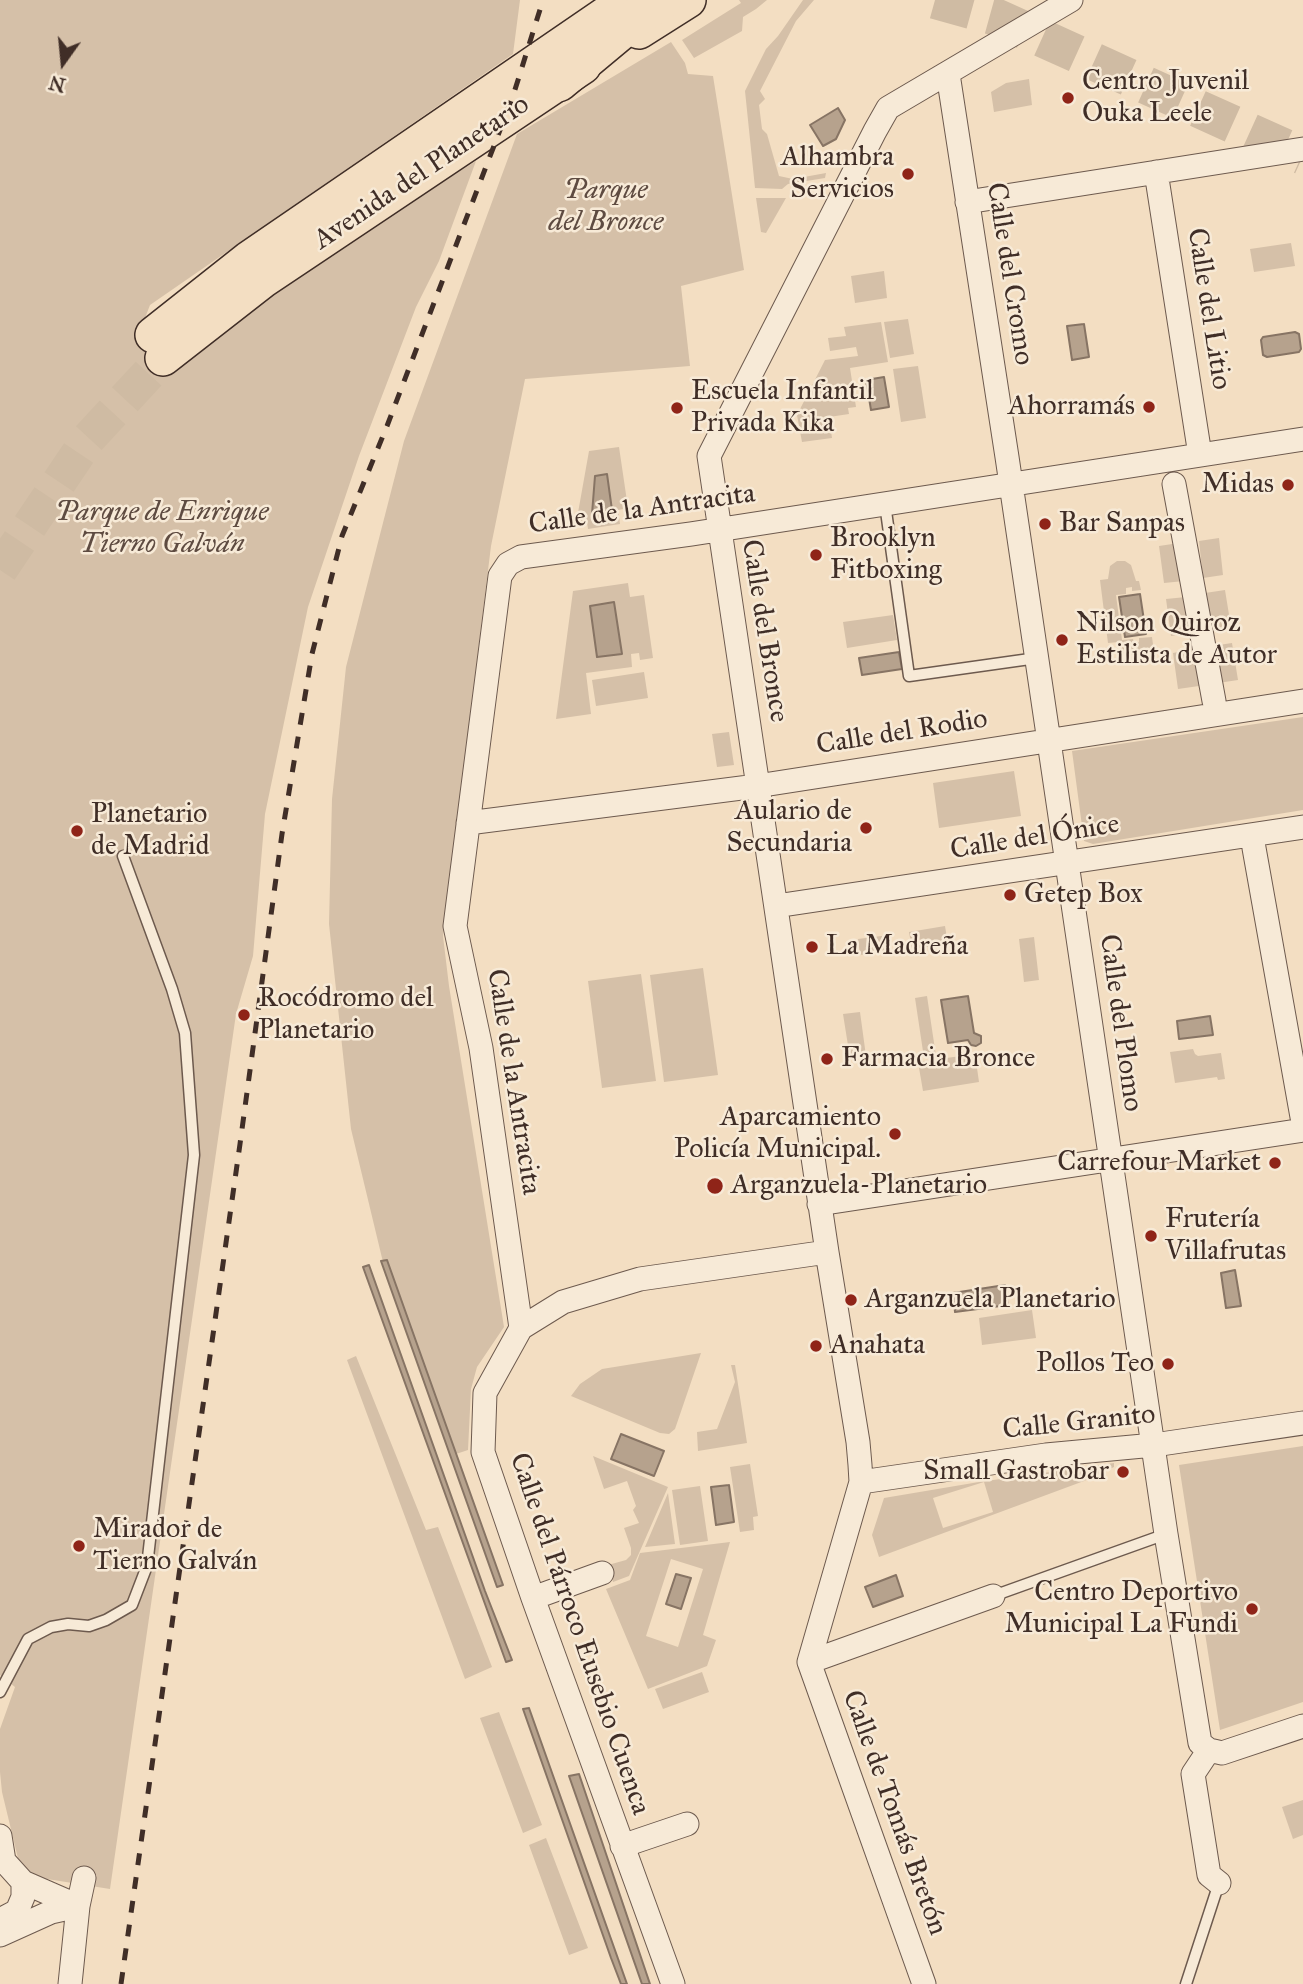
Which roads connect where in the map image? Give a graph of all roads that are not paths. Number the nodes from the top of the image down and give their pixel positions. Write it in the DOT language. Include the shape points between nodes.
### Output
graph roads {
  1 [pos="627,0"];
  2 [pos="662,0"];
  3 [pos="688,0"];
  4 [pos="1071,0"];
  5 [pos="948,74"];
  6 [pos="559,82"];
  7 [pos="1303,149"];
  8 [pos="1156,172"];
  9 [pos="967,202"];
  10 [pos="1303,439"];
  11 [pos="1200,455"];
  12 [pos="1011,484"];
  13 [pos="1174,484"];
  14 [pos="884,504"];
  15 [pos="718,529"];
  16 [pos="1037,658"];
  17 [pos="1214,701"];
  18 [pos="1303,701"];
  19 [pos="1048,741"];
  20 [pos="757,786"];
  21 [pos="468,823"];
  22 [pos="1303,827"];
  23 [pos="1254,848"];
  24 [pos="123,856"];
  25 [pos="1066,863"];
  26 [pos="776,906"];
  27 [pos="1302,1123"];
  28 [pos="1111,1159"];
  29 [pos="819,1203"];
  30 [pos="827,1252"];
  31 [pos="521,1328"];
  32 [pos="1303,1423"];
  33 [pos="1154,1445"];
  34 [pos="861,1482"];
  35 [pos="1166,1534"];
  36 [pos="602,1573"];
  37 [pos="993,1596"];
  38 [pos="533,1598"];
  39 [pos="808,1662"];
  40 [pos="0,1692"];
  41 [pos="1303,1726"];
  42 [pos="1209,1750"];
  43 [pos="687,1824"];
  44 [pos="0,1836"];
  45 [pos="622,1846"];
  46 [pos="83,1878"];
  47 [pos="23,1882"];
  48 [pos="1219,1883"];
  49 [pos="78,1906"];
  50 [pos="0,1920"];
  51 [pos="0,1936"];
  52 [pos="70,1984"];
  53 [pos="673,1984"];
  54 [pos="924,1984"];
  55 [pos="1186,1984"];
  1 -- 6 [label="main road, Avenida del Planetario" via="249,259 155,349"];
  2 -- 6 [label="highway"];
  3 -- 6 [label="main road, Avenida del Planetario"];
  4 -- 5 [label="street, Calle del Bronce"];
  5 -- 9 [label="street, Calle del Cromo"];
  5 -- 15 [label="street, Calle del Bronce" via="888,108 709,456"];
  7 -- 8 [label="street"];
  8 -- 9 [label="street"];
  8 -- 11 [label="street, Calle del Litio"];
  9 -- 12 [label="street, Calle del Cromo"];
  10 -- 11 [label="street, Calle de la Antracita"];
  11 -- 12 [label="street, Calle de la Antracita"];
  12 -- 14 [label="street, Calle de la Antracita"];
  12 -- 16 [label="street, Calle del Plomo"];
  13 -- 17 [label="street"];
  14 -- 15 [label="street, Calle de la Antracita"];
  14 -- 16 [label="lane" via="909,676"];
  15 -- 20 [label="street, Calle del Bronce"];
  15 -- 21 [label="street, Calle de la Antracita" via="521,558 508,564 500,576"];
  16 -- 19 [label="street, Calle del Plomo"];
  18 -- 19 [label="street, Calle del Rodio"];
  19 -- 20 [label="street, Calle del Rodio"];
  19 -- 25 [label="street, Calle del Plomo"];
  20 -- 21 [label="street, Calle del Rodio"];
  20 -- 26 [label="street, Calle del Bronce"];
  21 -- 31 [label="street, Calle de la Antracita" via="455,926 481,1048"];
  22 -- 25 [label="street, Calle del Ónice"];
  23 -- 27 [label="street"];
  24 -- 40 [label="lane" via="185,1033 194,1155 147,1566 132,1605 89,1626 51,1627 28,1639"];
  25 -- 26 [label="street, Calle del Ónice"];
  25 -- 28 [label="street, Calle del Plomo"];
  26 -- 29 [label="street, Calle del Bronce"];
  27 -- 28 [label="street"];
  28 -- 29 [label="street"];
  28 -- 33 [label="street, Calle del Plomo"];
  29 -- 30 [label="street, Calle del Bronce"];
  30 -- 31 [label="street, Calle del Párroco Eusebio Cuenca" via="640,1279 563,1302"];
  30 -- 34 [label="street, Calle del Bronce"];
  31 -- 38 [label="street, Calle del Párroco Eusebio Cuenca" via="485,1393 483,1452"];
  32 -- 33 [label="street, Calle Granito"];
  33 -- 34 [label="street, Calle Granito" via="1046,1455"];
  33 -- 35 [label="street, Calle del Plomo"];
  34 -- 39 [label="street"];
  35 -- 37 [label="lane"];
  35 -- 42 [label="street, Calle del Plomo" via="1200,1743"];
  36 -- 38 [label="street"];
  37 -- 39 [label="street"];
  38 -- 45 [label="street, Calle del Párroco Eusebio Cuenca"];
  39 -- 54 [label="street, Calle de Tomás Bretón"];
  41 -- 42 [label="street" via="1222,1753"];
  42 -- 48 [label="street" via="1193,1774 1209,1875"];
  43 -- 45 [label="street"];
  44 -- 47 [label="street" via="4,1861"];
  45 -- 53 [label="street, Calle del Párroco Eusebio Cuenca"];
  46 -- 49 [label="street"];
  47 -- 49 [label="street"];
  47 -- 50 [label="street" via="23,1897 16,1911"];
  48 -- 55 [label="lane"];
  49 -- 51 [label="street" via="51,1912"];
  49 -- 52 [label="street"];
}
